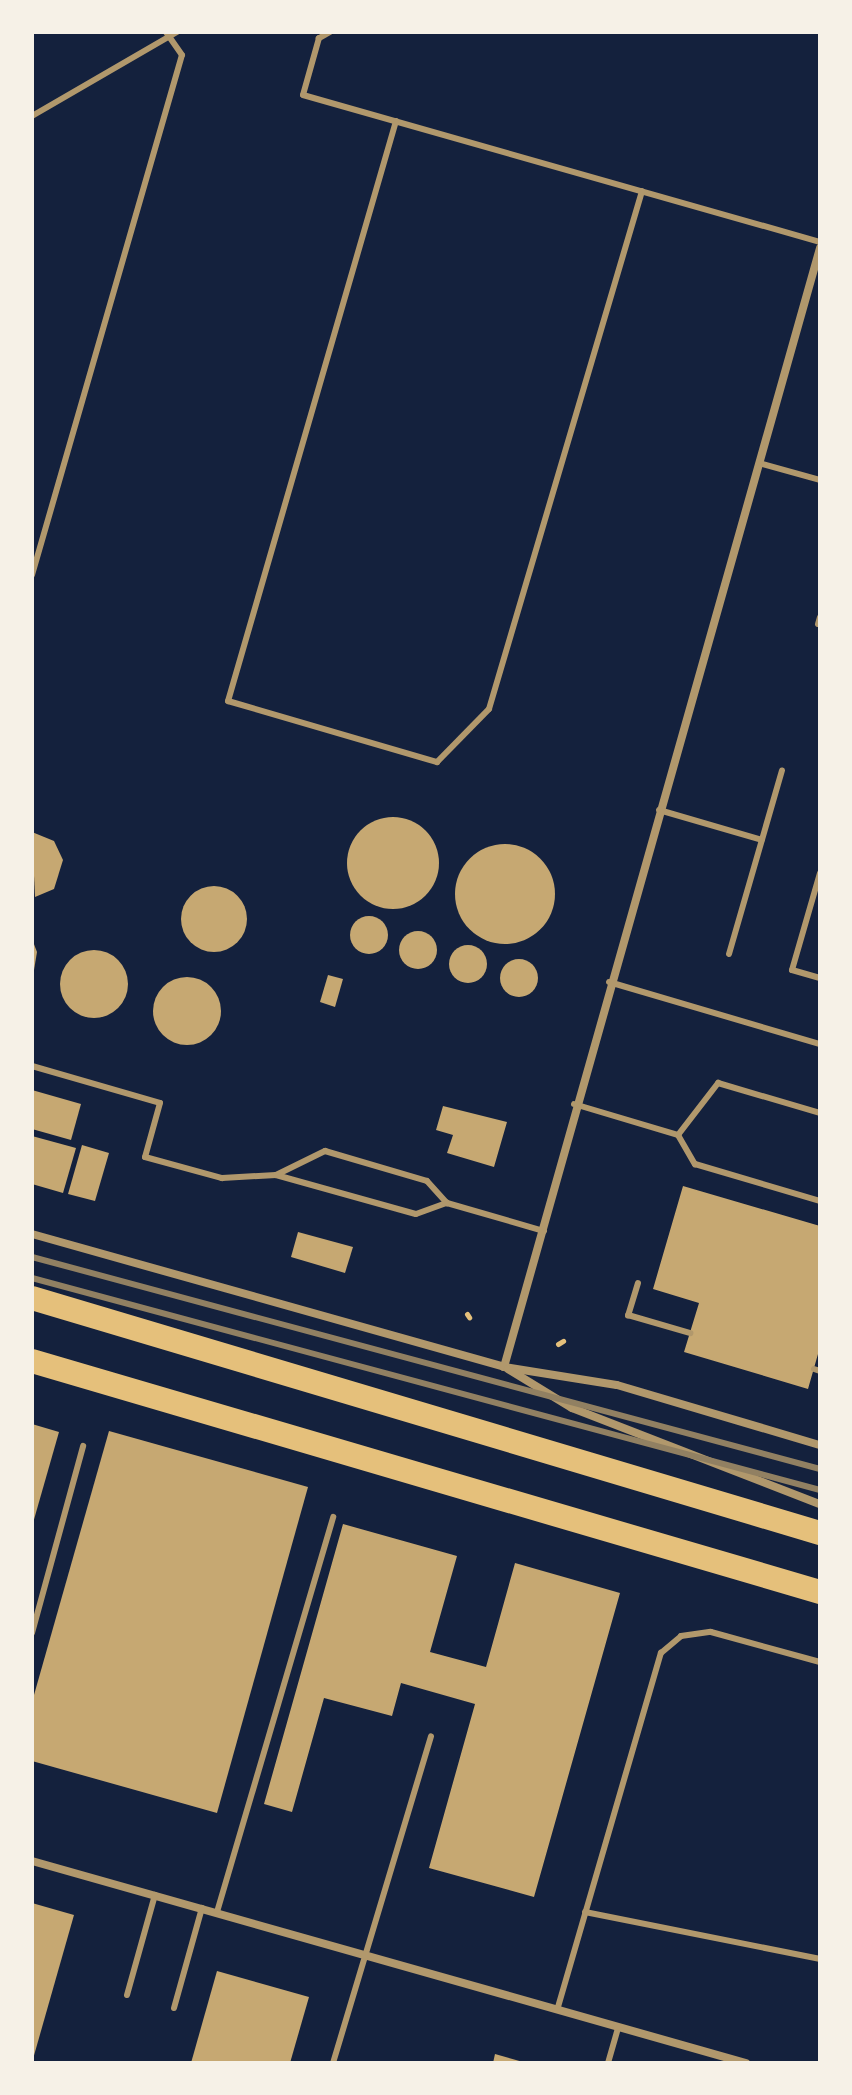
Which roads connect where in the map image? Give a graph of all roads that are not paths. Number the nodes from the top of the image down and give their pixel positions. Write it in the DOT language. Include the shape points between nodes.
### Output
graph roads {
  1 [pos="177,32"];
  2 [pos="330,32"];
  3 [pos="168,34"];
  4 [pos="32,116"];
  5 [pos="396,121"];
  6 [pos="642,191"];
  7 [pos="820,242"];
  8 [pos="820,248"];
  9 [pos="759,463"];
  10 [pos="820,480"];
  11 [pos="32,575"];
  12 [pos="782,770"];
  13 [pos="659,810"];
  14 [pos="762,840"];
  15 [pos="820,873"];
  16 [pos="729,954"];
  17 [pos="820,978"];
  18 [pos="609,982"];
  19 [pos="820,1044"];
  20 [pos="32,1066"];
  21 [pos="574,1104"];
  22 [pos="820,1113"];
  23 [pos="678,1135"];
  24 [pos="276,1175"];
  25 [pos="820,1201"];
  26 [pos="447,1203"];
  27 [pos="544,1231"];
  28 [pos="32,1234"];
  29 [pos="638,1283"];
  30 [pos="32,1298"];
  31 [pos="690,1333"];
  32 [pos="32,1361"];
  33 [pos="504,1367"];
  34 [pos="820,1445"];
  35 [pos="83,1446"];
  36 [pos="820,1504"];
  37 [pos="333,1517"];
  38 [pos="820,1533"];
  39 [pos="820,1592"];
  40 [pos="32,1633"];
  41 [pos="820,1662"];
  42 [pos="431,1736"];
  43 [pos="32,1861"];
  44 [pos="155,1895"];
  45 [pos="202,1908"];
  46 [pos="217,1912"];
  47 [pos="585,1912"];
  48 [pos="365,1953"];
  49 [pos="820,1959"];
  50 [pos="127,1995"];
  51 [pos="558,2007"];
  52 [pos="174,2008"];
  53 [pos="618,2027"];
  54 [pos="333,2063"];
  55 [pos="608,2063"];
  56 [pos="746,2063"];
  1 -- 3 [label="lane"];
  2 -- 5 [label="lane" via="319,38 303,95"];
  3 -- 4 [label="lane"];
  3 -- 11 [label="lane" via="182,55"];
  5 -- 6 [label="lane"];
  5 -- 6 [label="lane" via="228,701 437,762 489,709"];
  6 -- 7 [label="lane"];
  8 -- 9 [label="street"];
  9 -- 10 [label="lane"];
  9 -- 13 [label="street"];
  12 -- 14 [label="lane"];
  13 -- 14 [label="lane"];
  13 -- 18 [label="street"];
  14 -- 16 [label="lane"];
  15 -- 17 [label="lane" via="792,970"];
  18 -- 19 [label="lane"];
  18 -- 21 [label="street"];
  20 -- 24 [label="lane" via="160,1103 145,1157 222,1178"];
  21 -- 23 [label="lane"];
  21 -- 27 [label="street"];
  22 -- 23 [label="lane" via="718,1083"];
  23 -- 25 [label="lane" via="695,1164"];
  24 -- 26 [label="lane" via="416,1214"];
  24 -- 26 [label="lane" via="325,1151 427,1181"];
  26 -- 27 [label="lane"];
  27 -- 33 [label="street"];
  28 -- 33 [label="street"];
  29 -- 31 [label="lane" via="628,1315"];
  30 -- 38 [label="highway"];
  32 -- 39 [label="highway"];
  33 -- 34 [label="street" via="617,1385"];
  33 -- 36 [label="street" via="572,1408"];
  35 -- 40 [label="lane"];
  37 -- 46 [label="lane"];
  41 -- 47 [label="lane" via="711,1632 681,1636 661,1653"];
  42 -- 48 [label="lane"];
  43 -- 44 [label="street"];
  44 -- 45 [label="street"];
  44 -- 50 [label="lane"];
  45 -- 46 [label="street"];
  45 -- 52 [label="lane"];
  46 -- 48 [label="street"];
  47 -- 49 [label="lane"];
  47 -- 51 [label="lane"];
  48 -- 51 [label="street"];
  48 -- 54 [label="lane"];
  51 -- 53 [label="street"];
  53 -- 55 [label="lane"];
  53 -- 56 [label="street"];
}
